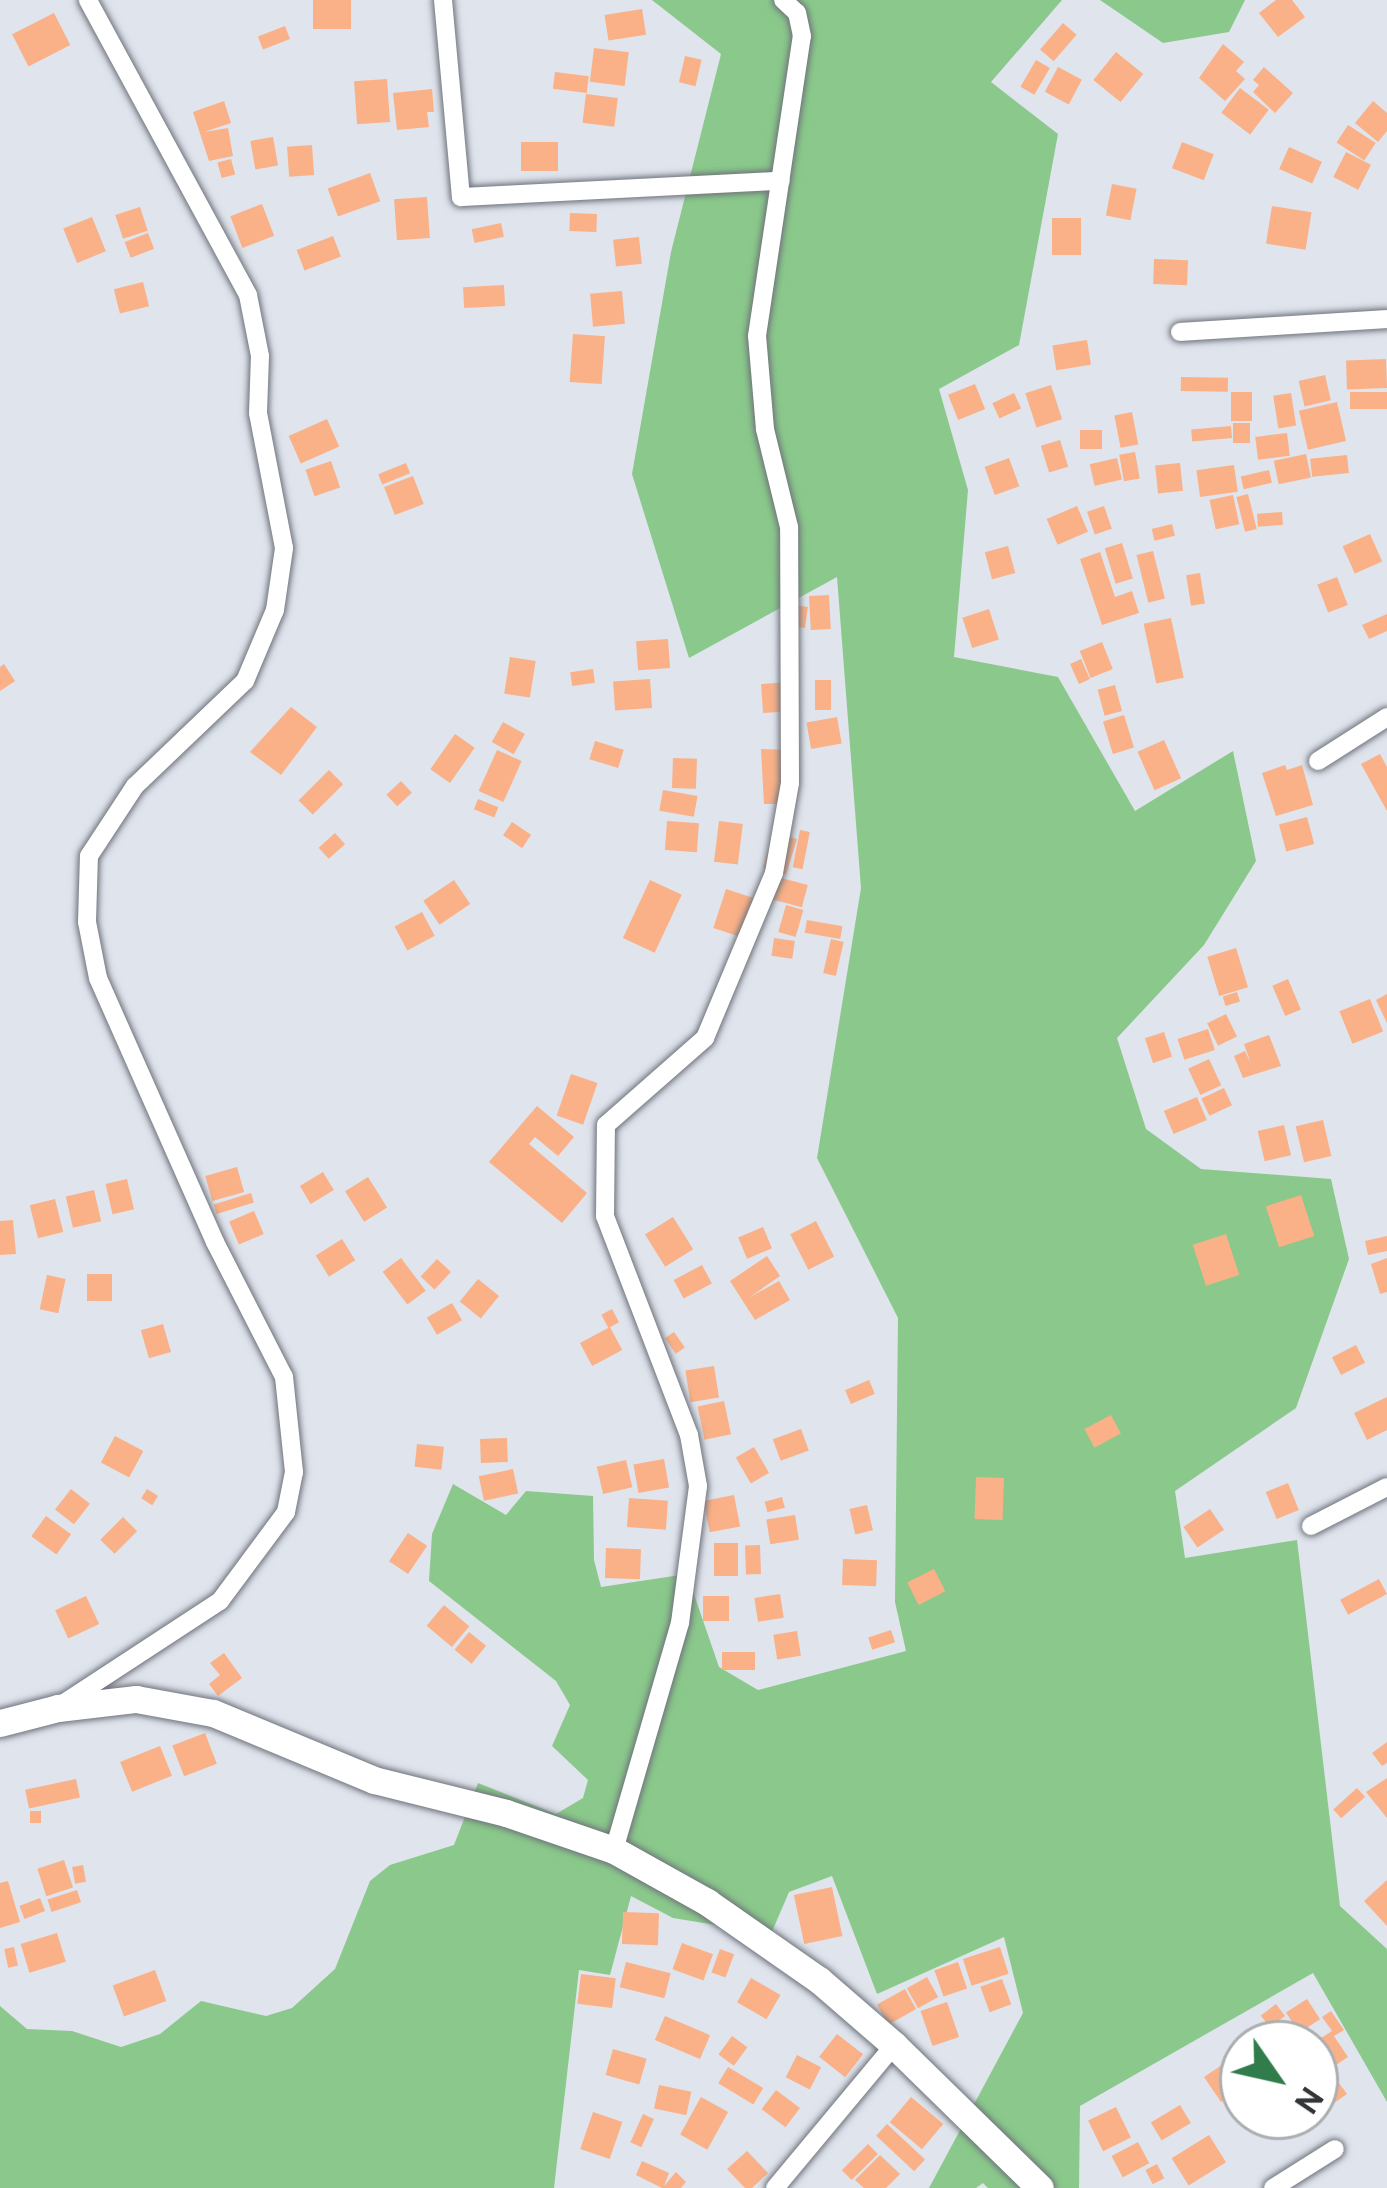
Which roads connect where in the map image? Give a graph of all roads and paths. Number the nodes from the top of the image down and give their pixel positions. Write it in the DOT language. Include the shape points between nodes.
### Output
graph roads {
  1 [pos="88,0"];
  2 [pos="443,0"];
  3 [pos="783,0"];
  4 [pos="781,181"];
  5 [pos="1387,319"];
  6 [pos="1180,332"];
  7 [pos="1387,717"];
  8 [pos="1318,761"];
  9 [pos="1387,1487"];
  10 [pos="1312,1526"];
  11 [pos="58,1708"];
  12 [pos="0,1723"];
  13 [pos="614,1850"];
  14 [pos="894,2044"];
  15 [pos="1335,2149"];
  16 [pos="775,2188"];
  17 [pos="1040,2188"];
  18 [pos="1273,2188"];
  1 -- 11 [label="street" via="248,295 260,356 258,413 284,548 275,610 245,681 134,786 89,856 87,922 98,978 214,1242 284,1377 293,1472 286,1512 220,1600"];
  2 -- 4 [label="street" via="461,197"];
  3 -- 4 [label="street" via="802,36"];
  4 -- 13 [label="street" via="757,336 765,429 789,527 790,783 773,873 705,1038 606,1125 604,1216 689,1435 698,1486 680,1623"];
  5 -- 6 [label="street"];
  7 -- 8 [label="street"];
  9 -- 10 [label="street"];
  11 -- 12 [label="street"];
  11 -- 13 [label="street" via="136,1699 213,1713 374,1780"];
  13 -- 14 [label="street" via="745,1928"];
  14 -- 16 [label="street"];
  14 -- 17 [label="street"];
  15 -- 18 [label="street"];
}
